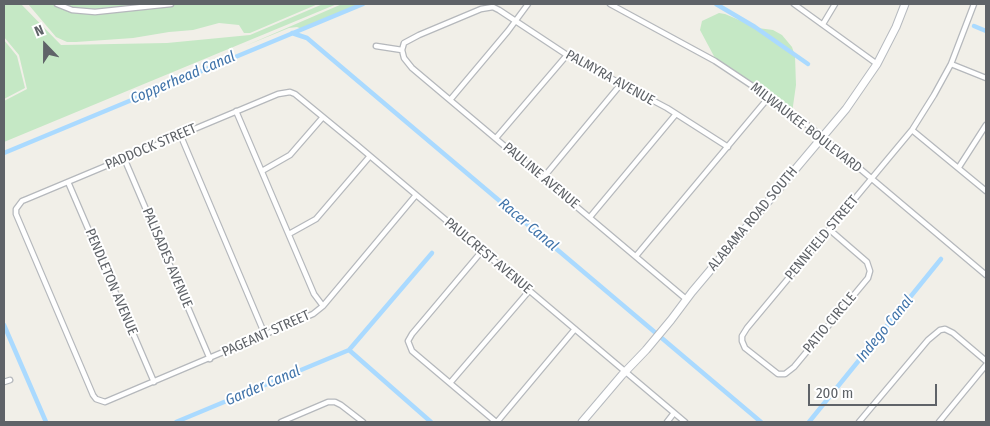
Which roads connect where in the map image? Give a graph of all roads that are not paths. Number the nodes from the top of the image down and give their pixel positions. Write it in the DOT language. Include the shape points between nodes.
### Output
graph roads {
  1 [pos="57,4"];
  2 [pos="171,4"];
  3 [pos="528,4"];
  4 [pos="610,4"];
  5 [pos="794,4"];
  6 [pos="835,4"];
  7 [pos="905,4"];
  8 [pos="974,4"];
  9 [pos="515,22"];
  10 [pos="823,24"];
  11 [pos="376,46"];
  12 [pos="402,50"];
  13 [pos="567,55"];
  14 [pos="877,64"];
  15 [pos="951,64"];
  16 [pos="986,78"];
  17 [pos="621,84"];
  18 [pos="290,92"];
  19 [pos="770,97"];
  20 [pos="450,100"];
  21 [pos="236,111"];
  22 [pos="676,114"];
  23 [pos="323,117"];
  24 [pos="986,125"];
  25 [pos="912,130"];
  26 [pos="180,134"];
  27 [pos="496,138"];
  28 [pos="822,138"];
  29 [pos="728,147"];
  30 [pos="370,156"];
  31 [pos="124,158"];
  32 [pos="959,167"];
  33 [pos="262,171"];
  34 [pos="543,178"];
  35 [pos="872,179"];
  36 [pos="68,182"];
  37 [pos="986,191"];
  38 [pos="416,195"];
  39 [pos="590,217"];
  40 [pos="830,230"];
  41 [pos="288,234"];
  42 [pos="482,251"];
  43 [pos="636,256"];
  44 [pos="986,276"];
  45 [pos="529,290"];
  46 [pos="686,299"];
  47 [pos="322,306"];
  48 [pos="575,329"];
  49 [pos="265,335"];
  50 [pos="742,341"];
  51 [pos="210,359"];
  52 [pos="986,361"];
  53 [pos="986,365"];
  54 [pos="626,371"];
  55 [pos="10,380"];
  56 [pos="4,382"];
  57 [pos="154,382"];
  58 [pos="450,383"];
  59 [pos="101,402"];
  60 [pos="674,413"];
  61 [pos="281,422"];
  62 [pos="363,422"];
  63 [pos="496,422"];
  64 [pos="582,422"];
  65 [pos="667,422"];
  66 [pos="686,422"];
  67 [pos="859,422"];
  68 [pos="939,422"];
  1 -- 2 [label="street" via="72,10 95,12"];
  3 -- 9 [label="street"];
  4 -- 19 [label="street, MILWAUKEE BOULEVARD" via="702,53"];
  5 -- 10 [label="street"];
  6 -- 10 [label="street"];
  7 -- 14 [label="street, ALABAMA ROAD SOUTH"];
  8 -- 15 [label="street, PENNFIELD STREET"];
  9 -- 12 [label="street, PALMYRA AVENUE" via="493,7 481,9 419,34 404,43"];
  9 -- 13 [label="street, PALMYRA AVENUE"];
  9 -- 20 [label="street"];
  10 -- 14 [label="street"];
  11 -- 12 [label="street"];
  12 -- 20 [label="street, PAULINE AVENUE" via="408,64"];
  13 -- 17 [label="street, PALMYRA AVENUE"];
  13 -- 27 [label="street"];
  14 -- 28 [label="street, ALABAMA ROAD SOUTH"];
  15 -- 16 [label="street"];
  15 -- 25 [label="street, PENNFIELD STREET"];
  17 -- 22 [label="street, PALMYRA AVENUE"];
  17 -- 34 [label="street"];
  18 -- 21 [label="street, PADDOCK STREET"];
  18 -- 23 [label="street, PAULCREST AVENUE"];
  19 -- 28 [label="street, MILWAUKEE BOULEVARD"];
  19 -- 29 [label="street"];
  20 -- 27 [label="street, PAULINE AVENUE"];
  21 -- 26 [label="street, PADDOCK STREET"];
  21 -- 33 [label="street"];
  22 -- 29 [label="street, PALMYRA AVENUE"];
  22 -- 39 [label="street"];
  23 -- 30 [label="street, PAULCREST AVENUE"];
  23 -- 33 [label="street" via="290,155"];
  24 -- 32 [label="street"];
  25 -- 32 [label="street"];
  25 -- 35 [label="street, PENNFIELD STREET"];
  26 -- 31 [label="street, PADDOCK STREET"];
  26 -- 49 [label="street"];
  27 -- 34 [label="street, PAULINE AVENUE"];
  28 -- 35 [label="street, MILWAUKEE BOULEVARD"];
  28 -- 46 [label="street, ALABAMA ROAD SOUTH"];
  29 -- 43 [label="street"];
  30 -- 38 [label="street, PAULCREST AVENUE"];
  30 -- 41 [label="street" via="316,219"];
  31 -- 36 [label="street, PADDOCK STREET"];
  31 -- 51 [label="street, PALISADES AVENUE"];
  32 -- 37 [label="street"];
  33 -- 41 [label="street"];
  34 -- 39 [label="street, PAULINE AVENUE"];
  35 -- 40 [label="street, PENNFIELD STREET"];
  35 -- 44 [label="street, MILWAUKEE BOULEVARD"];
  36 -- 57 [label="street, PENDLETON AVENUE"];
  36 -- 59 [label="street, PADDOCK STREET" via="22,201 16,209 93,395"];
  38 -- 42 [label="street, PAULCREST AVENUE"];
  38 -- 47 [label="street, PAGEANT STREET"];
  39 -- 43 [label="street, PAULINE AVENUE"];
  40 -- 50 [label="street, PENNFIELD STREET" via="747,328"];
  40 -- 50 [label="street, PATIO CIRCLE" via="867,262 870,266 868,278 785,374 773,371 749,352"];
  41 -- 47 [label="street"];
  42 -- 45 [label="street, PAULCREST AVENUE"];
  42 -- 58 [label="street" via="408,341 412,351"];
  43 -- 46 [label="street, PAULINE AVENUE"];
  45 -- 48 [label="street, PAULCREST AVENUE"];
  45 -- 58 [label="street"];
  46 -- 54 [label="street, ALABAMA ROAD SOUTH" via="652,344"];
  47 -- 49 [label="street, PAGEANT STREET" via="307,317"];
  48 -- 54 [label="street, PAULCREST AVENUE"];
  48 -- 63 [label="street"];
  49 -- 51 [label="street, PAGEANT STREET"];
  51 -- 57 [label="street, PAGEANT STREET"];
  52 -- 67 [label="street" via="953,333 940,330"];
  53 -- 68 [label="street"];
  54 -- 60 [label="street, PAULCREST AVENUE"];
  54 -- 64 [label="street, ALABAMA ROAD SOUTH"];
  55 -- 56 [label="street"];
  57 -- 59 [label="street, PAGEANT STREET" via="111,401"];
  58 -- 63 [label="street"];
  60 -- 65 [label="street"];
  60 -- 66 [label="street, PAULCREST AVENUE"];
  61 -- 62 [label="street" via="328,402 341,405"];
}
